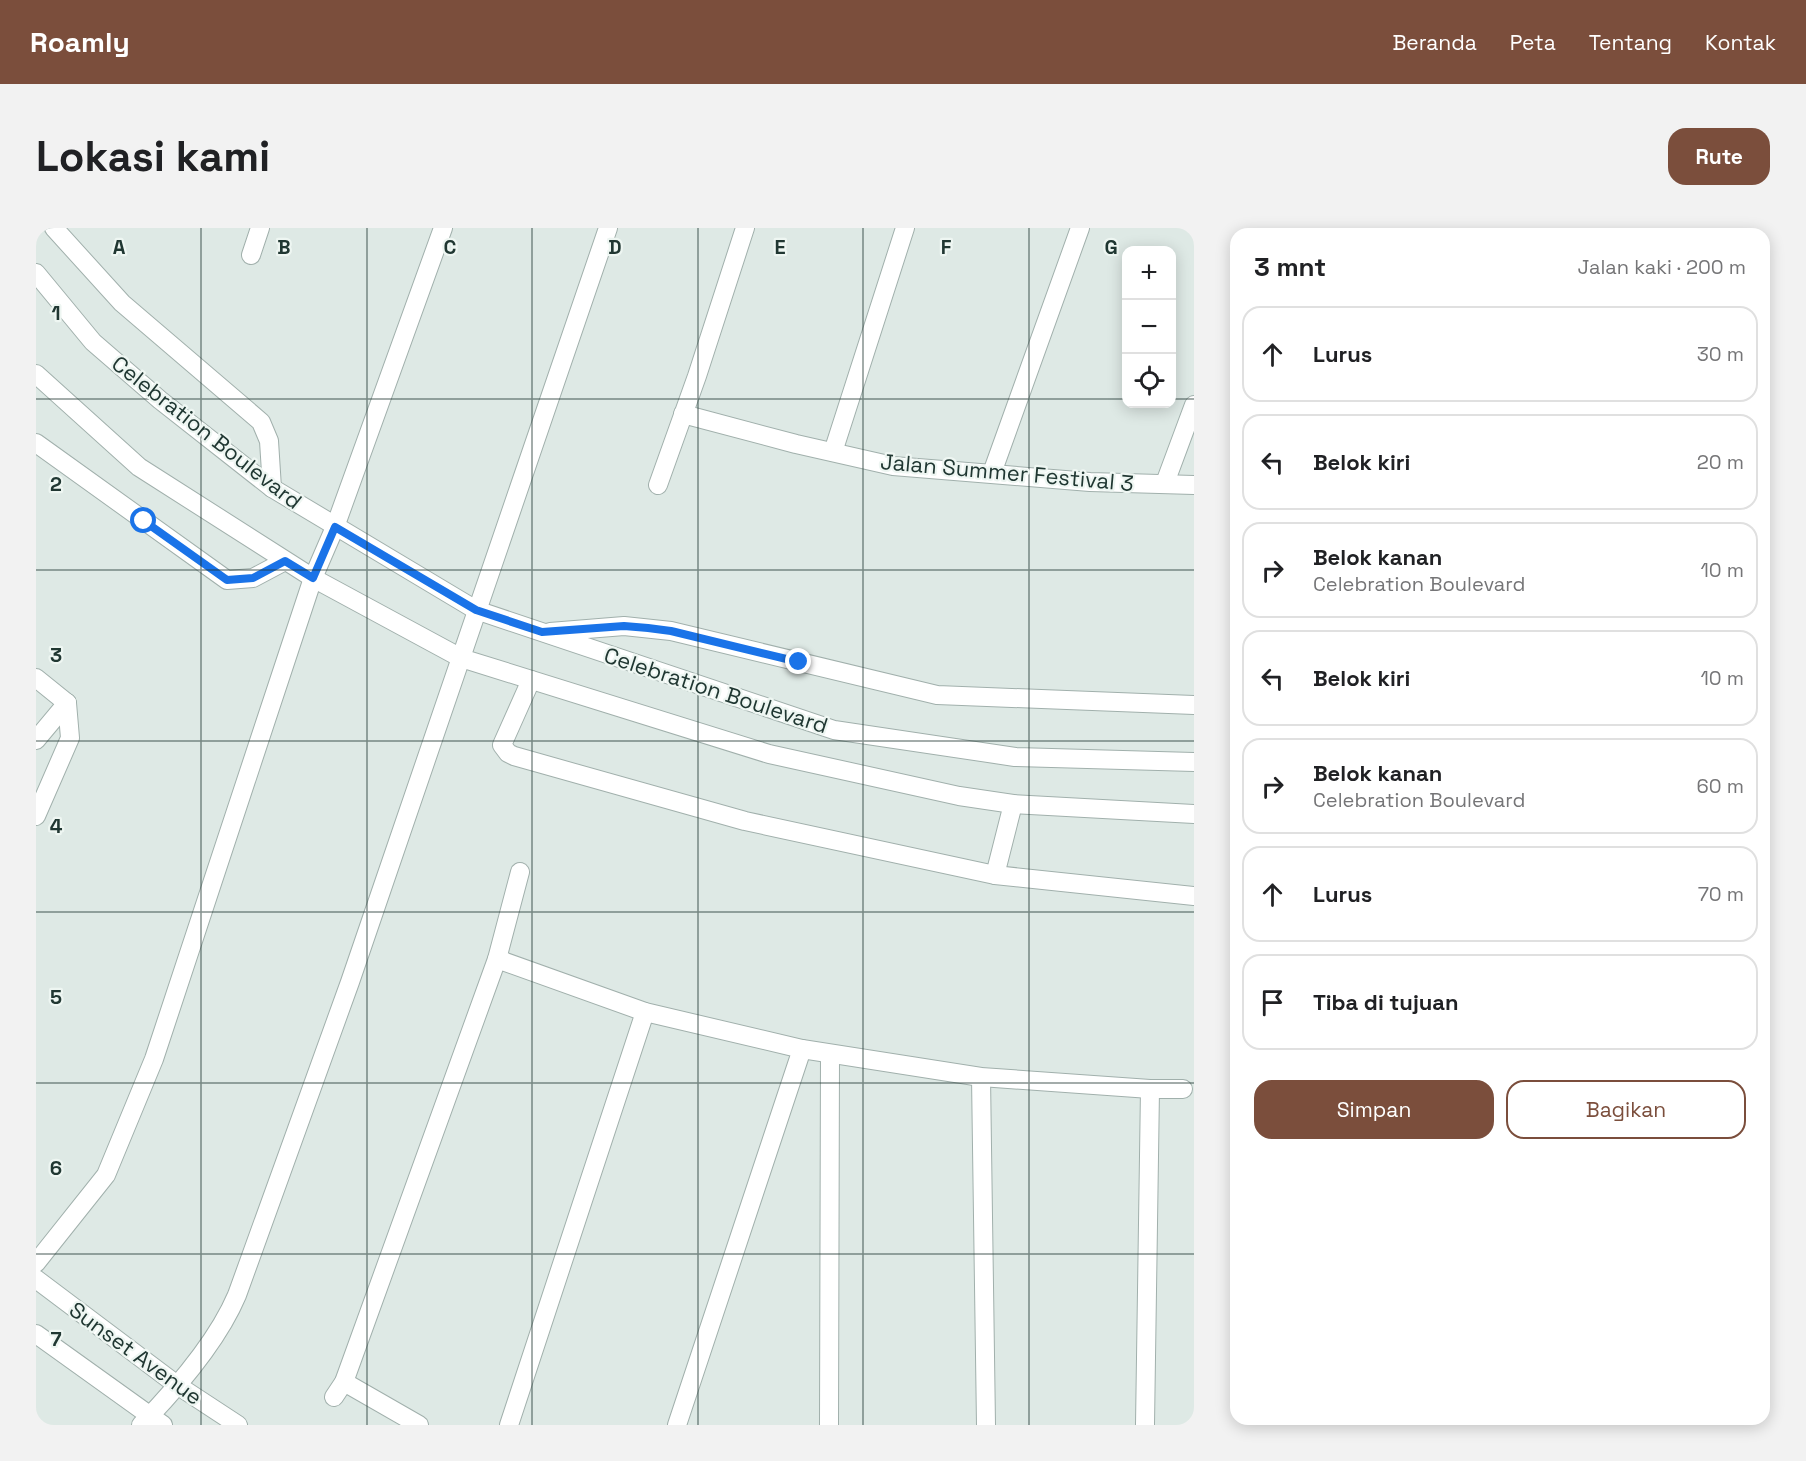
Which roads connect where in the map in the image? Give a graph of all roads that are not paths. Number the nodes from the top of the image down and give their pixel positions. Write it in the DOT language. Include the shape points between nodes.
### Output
graph roads {
  1 [pos="54,228"];
  2 [pos="260,228"];
  3 [pos="443,228"];
  4 [pos="608,228"];
  5 [pos="745,228"];
  6 [pos="904,228"];
  7 [pos="1080,228"];
  8 [pos="251,255"];
  9 [pos="36,273"];
  10 [pos="36,374"];
  11 [pos="1194,405"];
  12 [pos="683,414"];
  13 [pos="36,443"];
  14 [pos="833,452"];
  15 [pos="992,473"];
  16 [pos="1165,483"];
  17 [pos="658,485"];
  18 [pos="1194,485"];
  19 [pos="272,488"];
  20 [pos="335,527"];
  21 [pos="285,561"];
  22 [pos="313,578"];
  23 [pos="476,610"];
  24 [pos="542,632"];
  25 [pos="461,658"];
  26 [pos="36,678"];
  27 [pos="531,680"];
  28 [pos="67,703"];
  29 [pos="1194,705"];
  30 [pos="36,740"];
  31 [pos="1194,762"];
  32 [pos="1013,804"];
  33 [pos="1194,814"];
  34 [pos="36,816"];
  35 [pos="520,872"];
  36 [pos="995,875"];
  37 [pos="1194,896"];
  38 [pos="497,959"];
  39 [pos="645,1012"];
  40 [pos="802,1049"];
  41 [pos="830,1054"];
  42 [pos="981,1077"];
  43 [pos="1150,1089"];
  44 [pos="1183,1089"];
  45 [pos="36,1263"];
  46 [pos="36,1279"];
  47 [pos="36,1334"];
  48 [pos="177,1386"];
  49 [pos="151,1422"];
  50 [pos="238,1425"];
  51 [pos="418,1425"];
  52 [pos="509,1425"];
  53 [pos="677,1425"];
  54 [pos="829,1425"];
  55 [pos="986,1425"];
  56 [pos="1145,1425"];
  1 -- 19 [label="street" via="122,303 261,422 269,441"];
  2 -- 8 [label="street"];
  3 -- 20 [label="street"];
  4 -- 23 [label="street"];
  5 -- 12 [label="street"];
  6 -- 14 [label="street"];
  7 -- 15 [label="street"];
  9 -- 19 [label="street, Celebration Boulevard" via="93,342"];
  10 -- 21 [label="street, Celebration Boulevard" via="139,467"];
  11 -- 16 [label="street"];
  12 -- 14 [label="street, Jalan Summer Festival 3"];
  12 -- 17 [label="street"];
  13 -- 21 [label="street" via="227,580 253,578"];
  14 -- 15 [label="street, Jalan Summer Festival 3" via="893,466"];
  15 -- 16 [label="street, Jalan Summer Festival 3" via="1090,482"];
  16 -- 18 [label="street, Jalan Summer Festival 3"];
  19 -- 20 [label="street, Celebration Boulevard"];
  20 -- 22 [label="street"];
  20 -- 23 [label="street, Celebration Boulevard"];
  21 -- 22 [label="street, Celebration Boulevard"];
  22 -- 25 [label="street, Celebration Boulevard"];
  22 -- 45 [label="street" via="154,1059 106,1175"];
  23 -- 24 [label="street, Celebration Boulevard"];
  23 -- 25 [label="street"];
  24 -- 29 [label="street" via="624,626 671,631 937,695"];
  24 -- 31 [label="street, Celebration Boulevard" via="834,730 1015,758"];
  25 -- 27 [label="street, Celebration Boulevard"];
  25 -- 48 [label="street" via="237,1295 229,1315"];
  26 -- 28 [label="street"];
  27 -- 32 [label="street, Celebration Boulevard" via="769,754 959,796"];
  27 -- 36 [label="street" via="502,745 508,753 745,821"];
  28 -- 30 [label="street"];
  28 -- 34 [label="street" via="70,738"];
  32 -- 33 [label="street, Celebration Boulevard"];
  32 -- 36 [label="street"];
  35 -- 38 [label="street"];
  36 -- 37 [label="street"];
  38 -- 39 [label="street"];
  38 -- 51 [label="street" via="339,1389"];
  39 -- 40 [label="street"];
  39 -- 52 [label="street"];
  40 -- 41 [label="street"];
  40 -- 53 [label="street"];
  41 -- 42 [label="street"];
  41 -- 54 [label="street"];
  42 -- 43 [label="street"];
  42 -- 55 [label="street"];
  43 -- 44 [label="street"];
  43 -- 56 [label="street"];
  46 -- 48 [label="street, Sunset Avenue"];
  47 -- 49 [label="street, Sunset Avenue"];
  48 -- 49 [label="street"];
  48 -- 50 [label="street, Sunset Avenue"];
}
